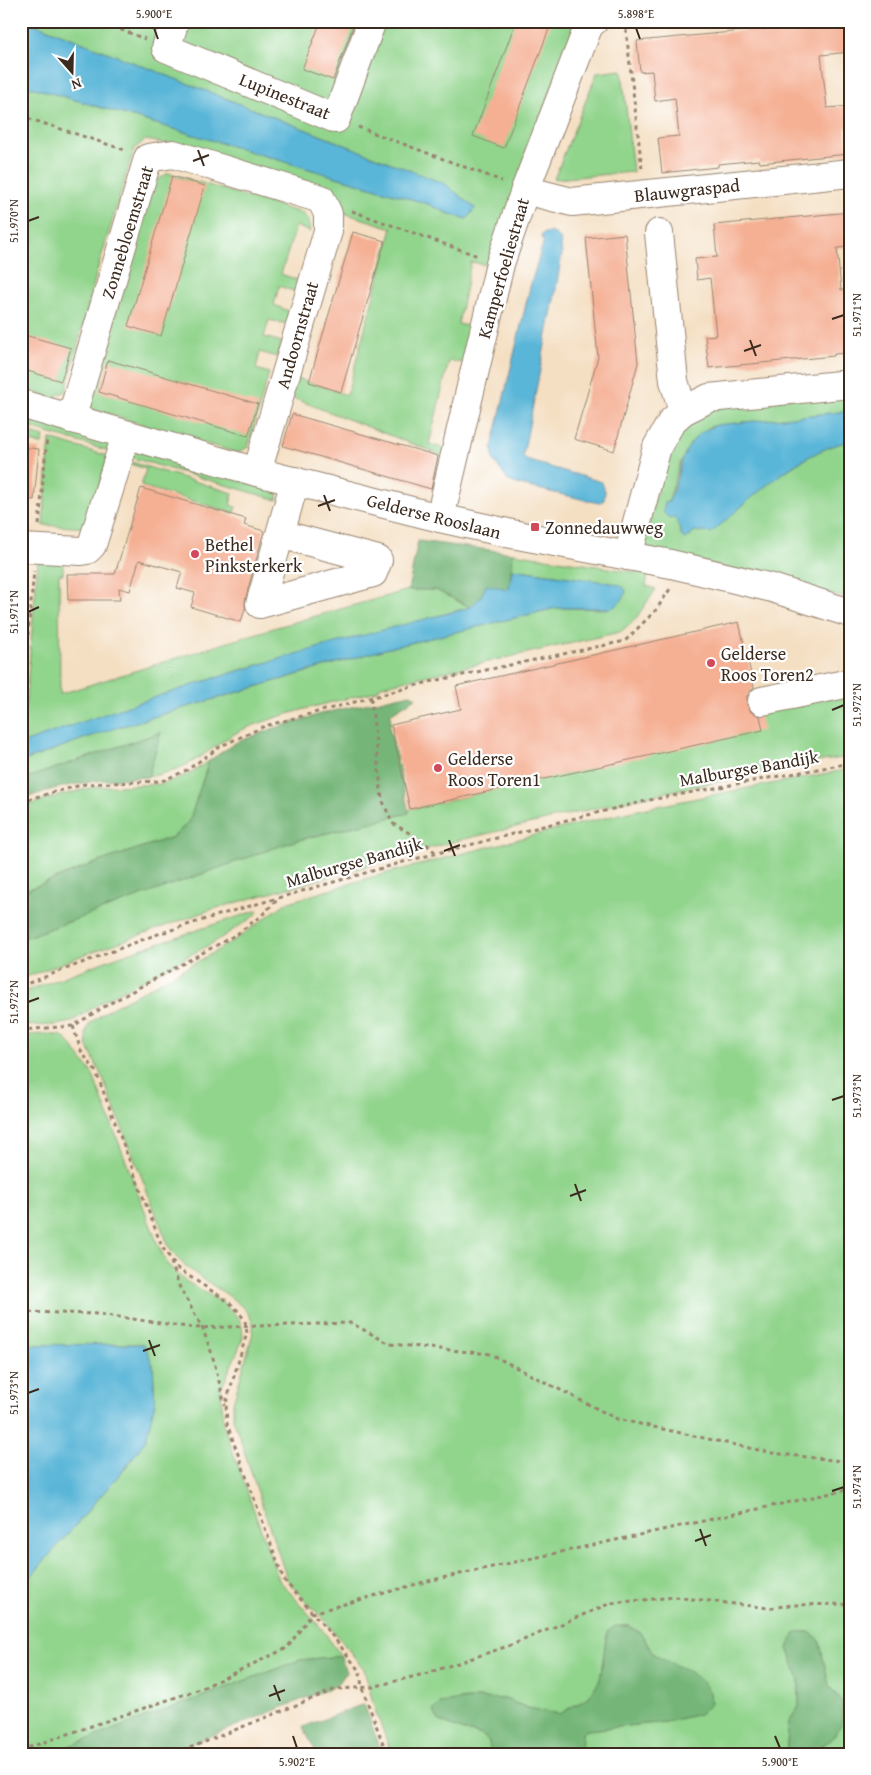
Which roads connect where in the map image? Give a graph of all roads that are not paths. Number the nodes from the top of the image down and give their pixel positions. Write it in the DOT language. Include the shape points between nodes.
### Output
graph roads {
  1 [pos="176,21"];
  2 [pos="372,21"];
  3 [pos="591,23"];
  4 [pos="850,174"];
  5 [pos="525,190"];
  6 [pos="321,200"];
  7 [pos="659,234"];
  8 [pos="850,384"];
  9 [pos="21,404"];
  10 [pos="683,411"];
  11 [pos="71,419"];
  12 [pos="126,434"];
  13 [pos="257,472"];
  14 [pos="295,481"];
  15 [pos="440,518"];
  16 [pos="280,534"];
  17 [pos="29,548"];
  18 [pos="628,556"];
  19 [pos="850,613"];
  20 [pos="850,683"];
  21 [pos="762,701"];
  1 -- 2 [label="street, Lupinestraat" via="166,48 336,119"];
  3 -- 5 [label="street, Kamperfoeliestraat"];
  4 -- 5 [label="street, Blauwgraspad" via="572,202"];
  5 -- 15 [label="street, Kamperfoeliestraat" via="500,264"];
  6 -- 11 [label="street, Zonnebloemstraat" via="173,154 148,158"];
  6 -- 13 [label="street, Andoornstraat" via="328,214 328,231"];
  7 -- 10 [label="street" via="674,381"];
  8 -- 10 [label="street" via="709,398"];
  9 -- 11 [label="street, Gelderse Rooslaan"];
  10 -- 18 [label="street" via="672,421 657,447"];
  11 -- 12 [label="street, Gelderse Rooslaan"];
  12 -- 13 [label="street, Gelderse Rooslaan"];
  12 -- 17 [label="street" via="92,545 81,551"];
  13 -- 14 [label="street, Gelderse Rooslaan"];
  14 -- 15 [label="street, Gelderse Rooslaan"];
  14 -- 16 [label="street"];
  15 -- 18 [label="street, Gelderse Rooslaan"];
  18 -- 19 [label="street, Gelderse Rooslaan" via="772,588"];
  20 -- 21 [label="street"];
}
